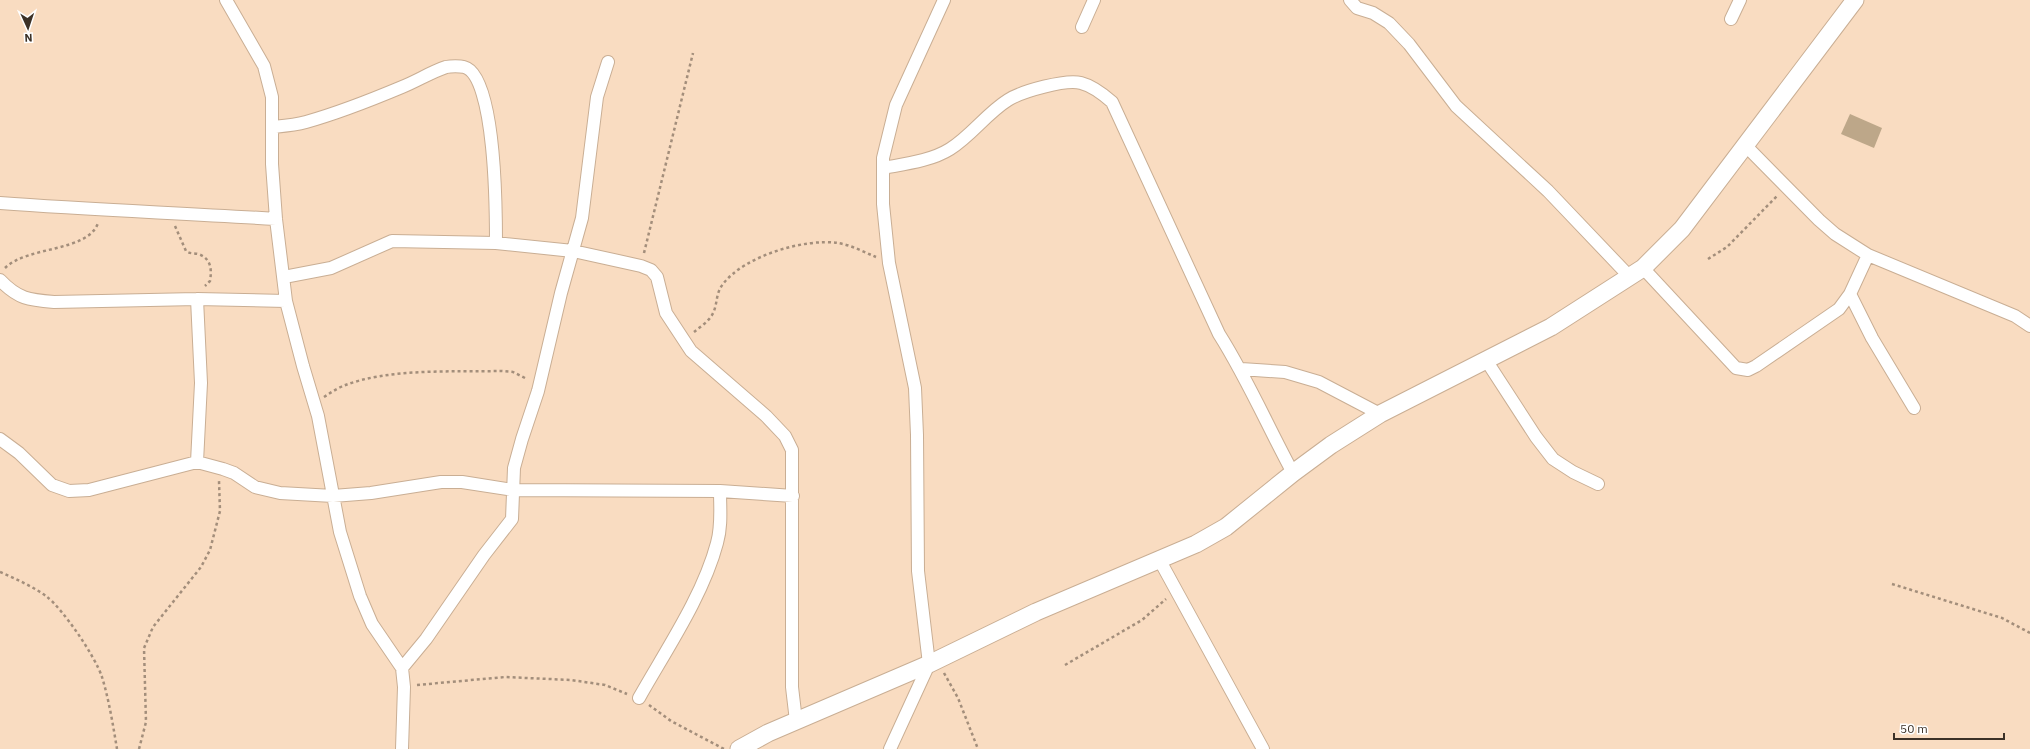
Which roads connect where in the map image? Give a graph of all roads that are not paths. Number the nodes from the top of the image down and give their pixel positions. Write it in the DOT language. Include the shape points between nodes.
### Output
graph roads {
  1 [pos="226,0"];
  2 [pos="944,0"];
  3 [pos="1094,0"];
  4 [pos="1350,0"];
  5 [pos="1740,0"];
  6 [pos="1855,0"];
  7 [pos="1731,19"];
  8 [pos="1082,27"];
  9 [pos="608,62"];
  10 [pos="273,127"];
  11 [pos="1746,146"];
  12 [pos="883,168"];
  13 [pos="0,203"];
  14 [pos="276,219"];
  15 [pos="496,243"];
  16 [pos="573,251"];
  17 [pos="1868,255"];
  18 [pos="1636,272"];
  19 [pos="1,276"];
  20 [pos="284,277"];
  21 [pos="1850,294"];
  22 [pos="197,299"];
  23 [pos="286,301"];
  24 [pos="2030,326"];
  25 [pos="1486,360"];
  26 [pos="1241,369"];
  27 [pos="1914,408"];
  28 [pos="1380,414"];
  29 [pos="0,439"];
  30 [pos="197,462"];
  31 [pos="1293,473"];
  32 [pos="1598,484"];
  33 [pos="513,490"];
  34 [pos="720,491"];
  35 [pos="333,496"];
  36 [pos="793,496"];
  37 [pos="1159,559"];
  38 [pos="933,662"];
  39 [pos="402,668"];
  40 [pos="639,698"];
  41 [pos="796,722"];
  42 [pos="402,749"];
  43 [pos="739,749"];
  44 [pos="890,749"];
  45 [pos="1263,749"];
  1 -- 10 [label="street" via="264,66 272,97"];
  2 -- 12 [label="street" via="896,105 883,158"];
  3 -- 8 [label="street"];
  4 -- 18 [label="street" via="1356,8 1389,23 1410,44 1456,106"];
  5 -- 7 [label="street"];
  6 -- 11 [label="main road"];
  9 -- 16 [label="street" via="597,97 582,218"];
  10 -- 14 [label="street" via="272,164"];
  10 -- 15 [label="street" via="305,122 402,87 447,67 464,66 473,71 479,82 487,110 496,194"];
  11 -- 17 [label="street" via="1835,234"];
  11 -- 18 [label="main road" via="1682,229"];
  12 -- 26 [label="street" via="908,164 950,149 1008,100 1031,90 1059,84 1081,83 1102,93 1112,102 1219,334"];
  12 -- 38 [label="street" via="883,204 889,263 915,388 918,571"];
  13 -- 14 [label="street" via="102,211 170,212"];
  14 -- 20 [label="street"];
  15 -- 16 [label="street"];
  15 -- 20 [label="street" via="392,241 331,268"];
  16 -- 33 [label="street" via="538,391 517,453"];
  16 -- 36 [label="street" via="650,270 656,277 666,313 691,352 747,398 785,436 792,450"];
  17 -- 21 [label="street"];
  17 -- 24 [label="street" via="2008,313"];
  18 -- 21 [label="street" via="1736,368 1742,370 1756,366 1835,312"];
  18 -- 25 [label="main road" via="1551,327"];
  19 -- 22 [label="street" via="17,296 31,300 117,302"];
  20 -- 23 [label="street"];
  21 -- 27 [label="street" via="1872,338"];
  22 -- 23 [label="street"];
  22 -- 30 [label="street" via="201,383"];
  23 -- 35 [label="street" via="314,402"];
  25 -- 28 [label="main road"];
  25 -- 32 [label="street" via="1553,459"];
  26 -- 28 [label="street" via="1285,372 1319,382"];
  26 -- 31 [label="street" via="1266,424"];
  28 -- 31 [label="main road"];
  29 -- 30 [label="street" via="52,485 69,491 89,490"];
  30 -- 35 [label="street" via="234,473 255,487 280,493"];
  31 -- 37 [label="main road" via="1226,527 1196,544"];
  33 -- 34 [label="street"];
  33 -- 35 [label="street" via="462,482 441,482 372,493"];
  33 -- 39 [label="street" via="512,519 426,639"];
  34 -- 36 [label="street"];
  34 -- 40 [label="street" via="721,518 718,542 702,584"];
  35 -- 39 [label="street" via="340,532 369,617 384,644"];
  36 -- 41 [label="street" via="792,686"];
  37 -- 38 [label="main road" via="1036,612"];
  37 -- 45 [label="street"];
  38 -- 41 [label="main road"];
  38 -- 44 [label="street"];
  39 -- 42 [label="street"];
  41 -- 43 [label="main road" via="768,733"];
}
